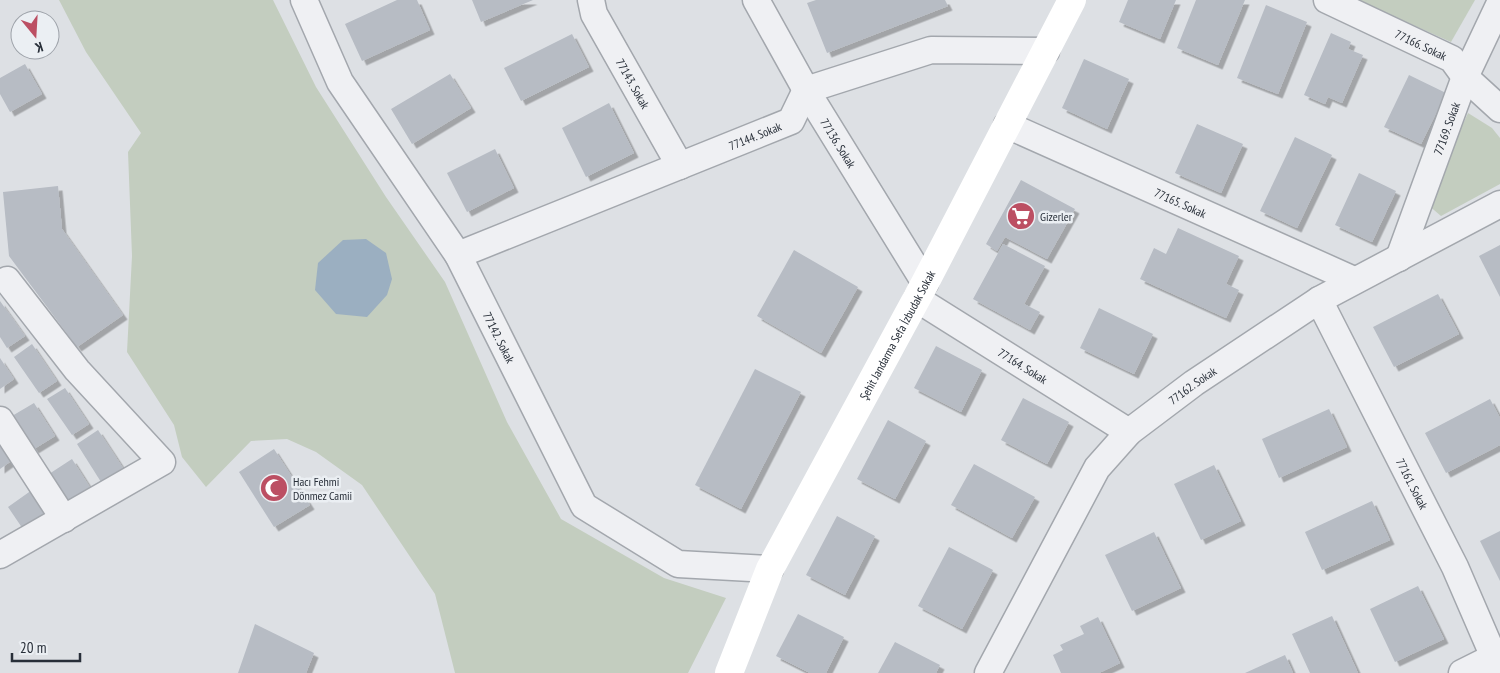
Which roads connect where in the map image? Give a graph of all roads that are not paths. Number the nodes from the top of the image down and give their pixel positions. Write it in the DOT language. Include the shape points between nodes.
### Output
graph roads {
  1 [pos="304,0"];
  2 [pos="591,0"];
  3 [pos="756,0"];
  4 [pos="1072,0"];
  5 [pos="1327,0"];
  6 [pos="1500,3"];
  7 [pos="1046,51"];
  8 [pos="1465,77"];
  9 [pos="806,90"];
  10 [pos="1500,109"];
  11 [pos="1007,126"];
  12 [pos="680,166"];
  13 [pos="1500,204"];
  14 [pos="458,255"];
  15 [pos="1399,258"];
  16 [pos="7,280"];
  17 [pos="1354,280"];
  18 [pos="921,291"];
  19 [pos="1319,300"];
  20 [pos="0,420"];
  21 [pos="1129,432"];
  22 [pos="64,519"];
  23 [pos="0,555"];
  24 [pos="770,569"];
  25 [pos="1495,649"];
  26 [pos="735,671"];
  27 [pos="988,673"];
  28 [pos="1462,673"];
  1 -- 14 [label="street, 77142. Sokak" via="340,82"];
  2 -- 12 [label="street, 77143. Sokak" via="594,14"];
  3 -- 9 [label="street, 77136. Sokak"];
  4 -- 7 [label="main road, Şehit Jandarma Sefa İzbudak Sokak"];
  5 -- 8 [label="street, 77166. Sokak" via="1452,59"];
  6 -- 8 [label="street, 77169. Sokak"];
  7 -- 9 [label="street" via="931,50"];
  7 -- 11 [label="main road, Şehit Jandarma Sefa İzbudak Sokak"];
  8 -- 10 [label="street, 77166. Sokak"];
  8 -- 15 [label="street, 77169. Sokak"];
  9 -- 12 [label="street, 77144. Sokak" via="791,121"];
  9 -- 18 [label="street, 77136. Sokak"];
  11 -- 17 [label="street, 77165. Sokak"];
  11 -- 18 [label="main road, Şehit Jandarma Sefa İzbudak Sokak"];
  12 -- 14 [label="street, 77144. Sokak"];
  13 -- 15 [label="street, 77162. Sokak"];
  14 -- 24 [label="street, 77142. Sokak" via="584,506 678,564"];
  15 -- 17 [label="street, 77162. Sokak"];
  16 -- 22 [label="street" via="77,370 162,462"];
  17 -- 19 [label="street, 77162. Sokak"];
  18 -- 21 [label="street, 77164. Sokak"];
  18 -- 24 [label="main road, Şehit Jandarma Sefa İzbudak Sokak"];
  19 -- 21 [label="street, 77162. Sokak" via="1194,383"];
  19 -- 25 [label="street, 77161. Sokak"];
  20 -- 22 [label="street"];
  21 -- 27 [label="street, 77162. Sokak" via="1098,468"];
  22 -- 23 [label="street"];
  24 -- 26 [label="main road, Şehit Jandarma Sefa İzbudak Sokak"];
  25 -- 28 [label="street"];
}
